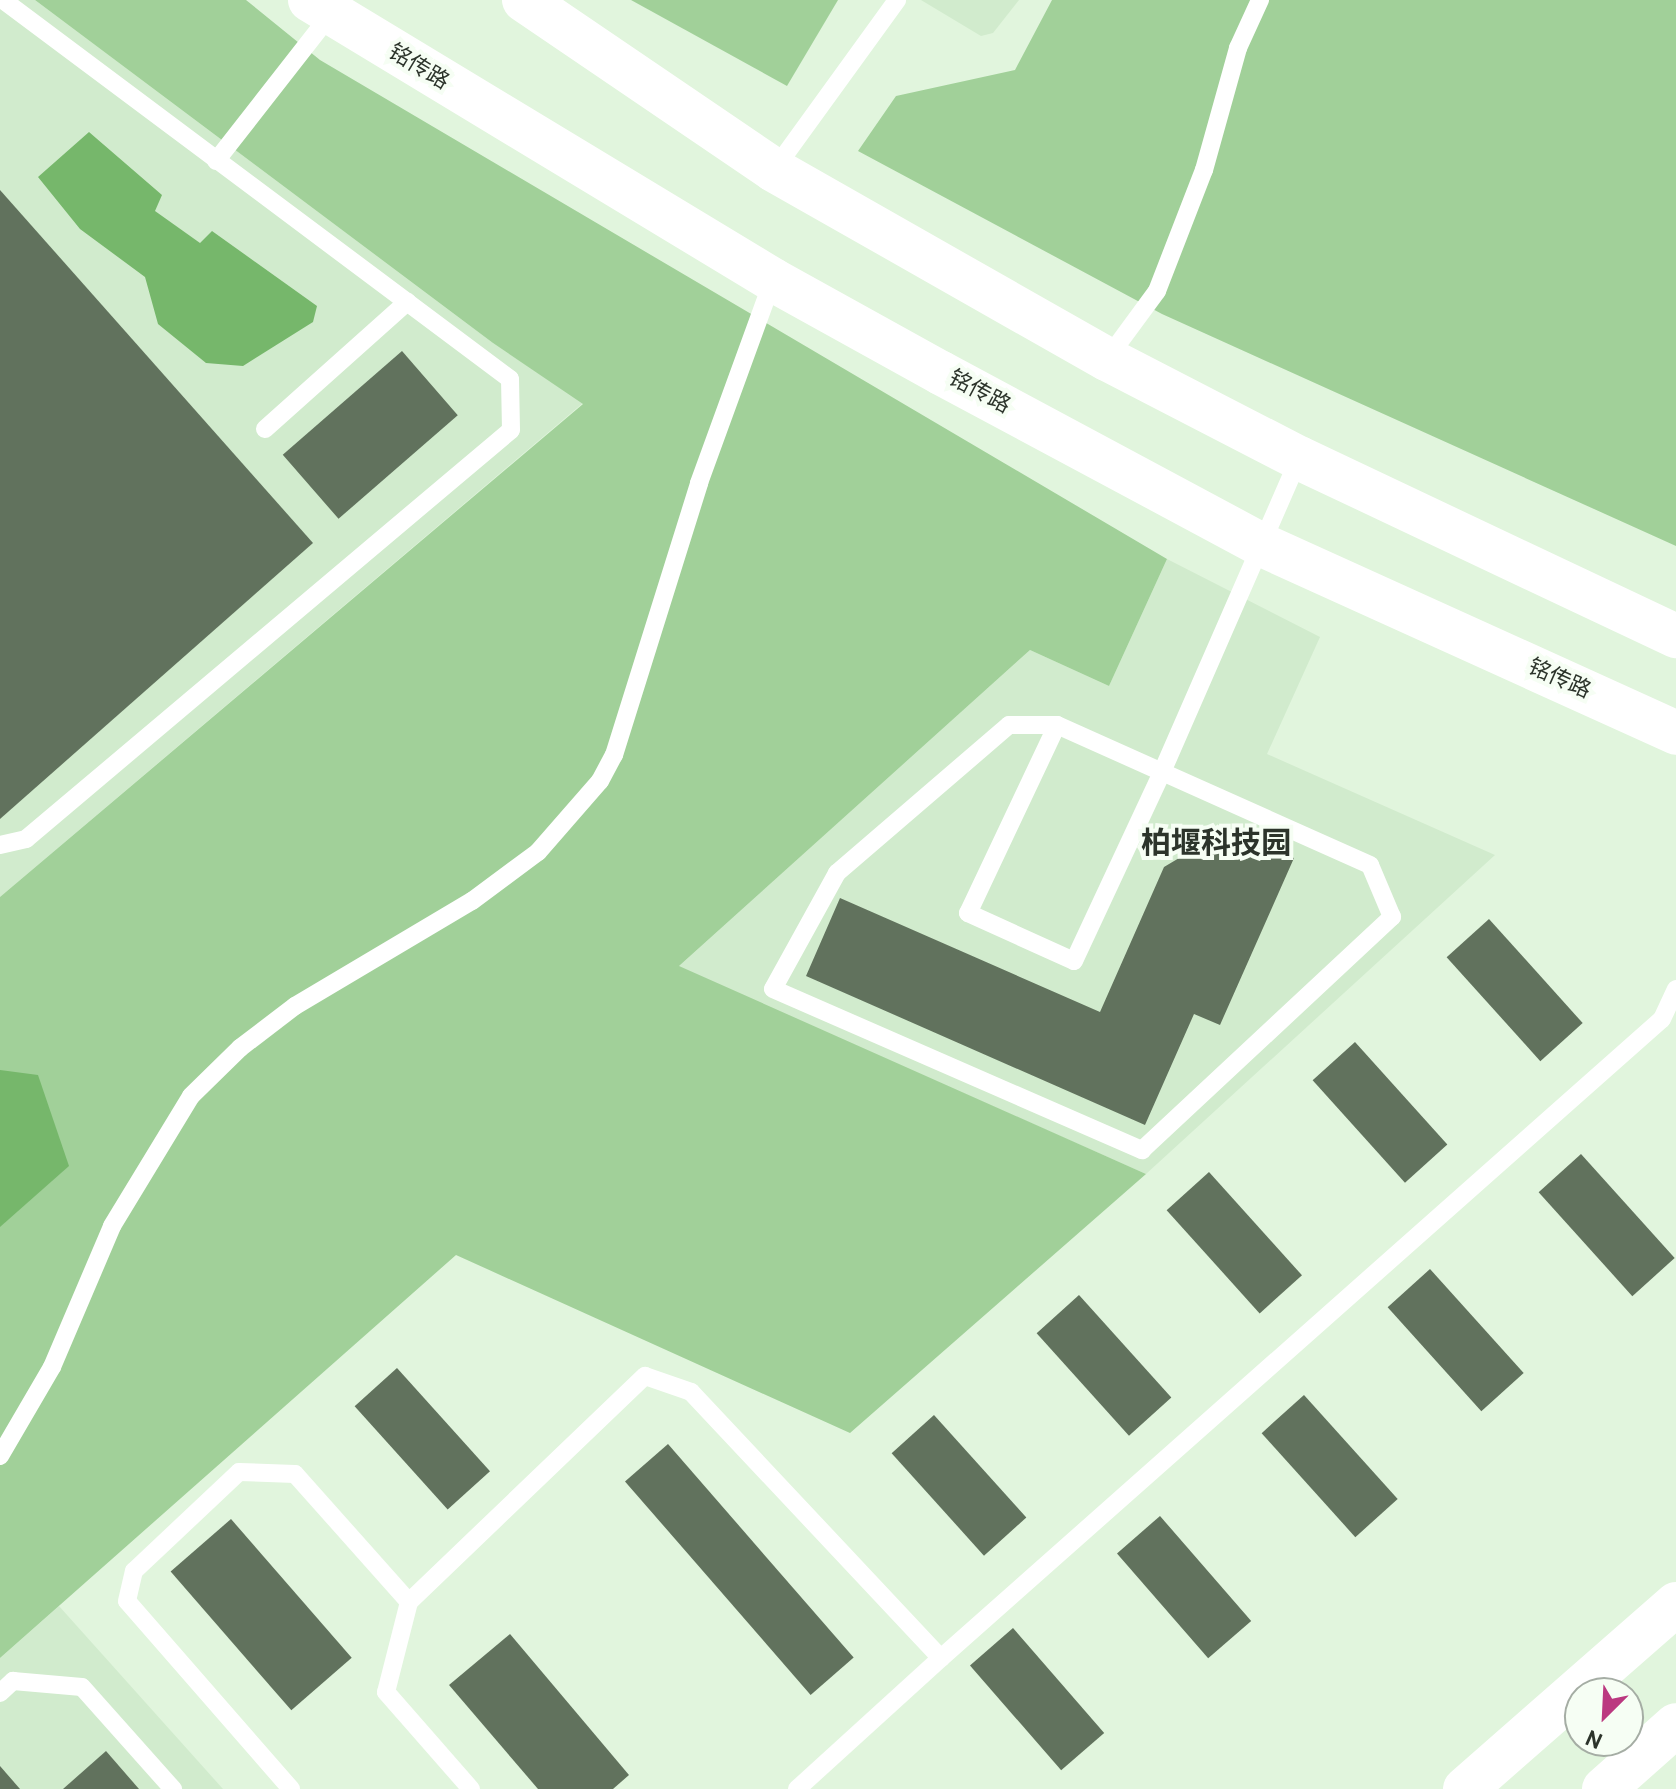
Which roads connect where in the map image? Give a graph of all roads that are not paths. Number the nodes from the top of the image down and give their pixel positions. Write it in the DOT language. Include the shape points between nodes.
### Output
graph roads {
  1 [pos="3,0"];
  2 [pos="524,0"];
  3 [pos="897,0"];
  4 [pos="1260,0"];
  5 [pos="320,8"];
  6 [pos="216,161"];
  7 [pos="774,170"];
  8 [pos="773,280"];
  9 [pos="407,302"];
  10 [pos="1107,359"];
  11 [pos="265,429"];
  12 [pos="1299,458"];
  13 [pos="1260,544"];
  14 [pos="1676,636"];
  15 [pos="1057,725"];
  16 [pos="1676,733"];
  17 [pos="1162,772"];
  18 [pos="0,845"];
  19 [pos="1676,989"];
  20 [pos="0,1456"];
  21 [pos="409,1602"];
  22 [pos="1676,1604"];
  23 [pos="941,1658"];
  24 [pos="0,1693"];
  25 [pos="1676,1725"];
  26 [pos="173,1789"];
  27 [pos="291,1789"];
  28 [pos="471,1789"];
  29 [pos="797,1789"];
  30 [pos="1465,1789"];
  31 [pos="1604,1789"];
  1 -- 6 [label="lane"];
  2 -- 7 [label="main road"];
  3 -- 7 [label="lane"];
  4 -- 10 [label="lane" via="1238,48 1204,170 1157,291"];
  5 -- 6 [label="lane"];
  5 -- 8 [label="main road, 铭传路"];
  6 -- 9 [label="lane"];
  7 -- 10 [label="main road"];
  8 -- 13 [label="main road, 铭传路"];
  8 -- 20 [label="lane" via="699,483 614,755 600,781 538,852 472,901 295,1006 240,1048 191,1096 112,1226 52,1367"];
  9 -- 11 [label="lane"];
  9 -- 18 [label="lane" via="510,379 511,430 26,839"];
  10 -- 12 [label="main road"];
  12 -- 13 [label="lane"];
  12 -- 14 [label="main road"];
  13 -- 16 [label="main road, 铭传路"];
  13 -- 17 [label="lane"];
  15 -- 17 [label="lane"];
  15 -- 17 [label="lane" via="968,913 1074,961"];
  15 -- 17 [label="lane" via="1009,725 837,873 773,989 1142,1150 1392,917 1370,865"];
  19 -- 23 [label="lane" via="1662,1019"];
  21 -- 23 [label="lane" via="645,1376 691,1392"];
  21 -- 27 [label="lane" via="295,1474 239,1472 134,1571 127,1601"];
  21 -- 28 [label="lane" via="386,1692"];
  22 -- 30 [label="main road"];
  23 -- 29 [label="lane"];
  24 -- 26 [label="lane" via="13,1681 82,1687"];
  25 -- 31 [label="main road"];
}
